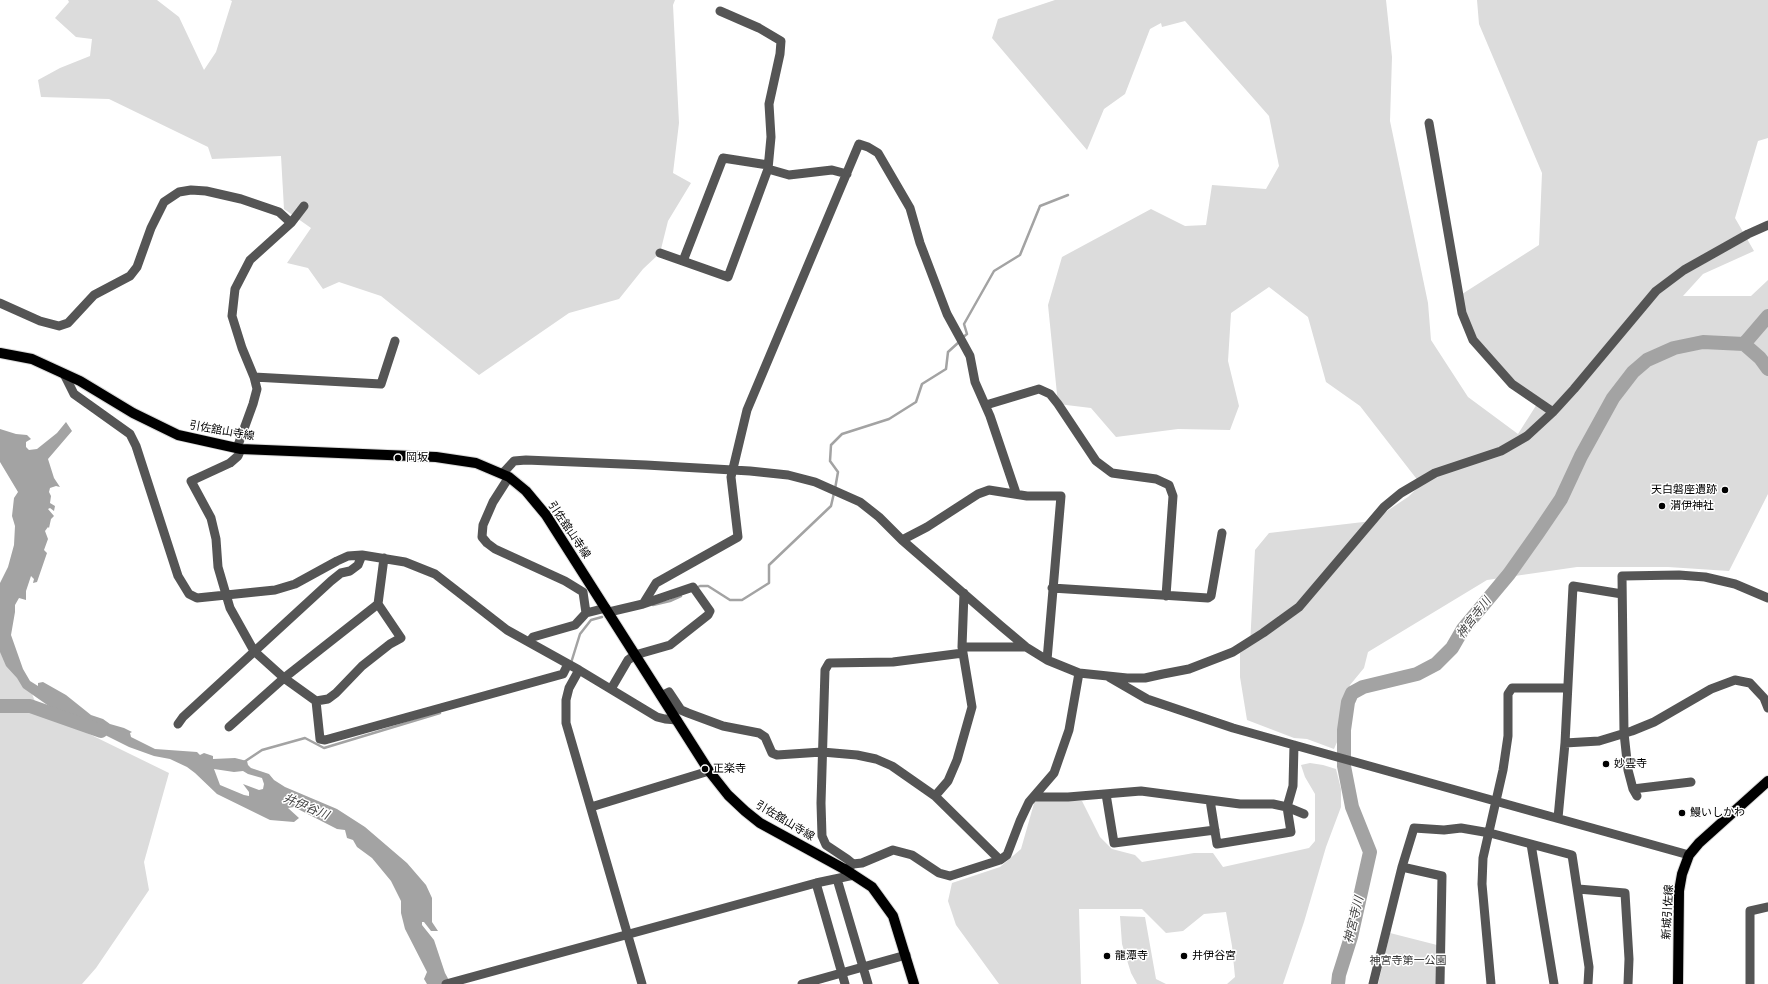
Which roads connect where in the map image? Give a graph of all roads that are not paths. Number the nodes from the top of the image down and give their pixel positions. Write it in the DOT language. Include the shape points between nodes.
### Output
graph roads {
  1 [pos="720,10"];
  2 [pos="1429,123"];
  3 [pos="768,167"];
  4 [pos="847,174"];
  5 [pos="304,206"];
  6 [pos="291,223"];
  7 [pos="1768,225"];
  8 [pos="660,253"];
  9 [pos="683,261"];
  10 [pos="0,303"];
  11 [pos="395,341"];
  12 [pos="0,353"];
  13 [pos="64,374"];
  14 [pos="254,377"];
  15 [pos="986,405"];
  16 [pos="1553,412"];
  17 [pos="239,448"];
  18 [pos="733,471"];
  19 [pos="506,475"];
  20 [pos="1016,493"];
  21 [pos="1222,533"];
  22 [pos="902,540"];
  23 [pos="362,555"];
  24 [pos="384,558"];
  25 [pos="1052,588"];
  26 [pos="964,593"];
  27 [pos="227,594"];
  28 [pos="1622,594"];
  29 [pos="1166,596"];
  30 [pos="1768,598"];
  31 [pos="378,604"];
  32 [pos="643,604"];
  33 [pos="607,610"];
  34 [pos="586,613"];
  35 [pos="529,642"];
  36 [pos="1026,647"];
  37 [pos="963,650"];
  38 [pos="254,651"];
  39 [pos="635,655"];
  40 [pos="1047,660"];
  41 [pos="568,664"];
  42 [pos="579,670"];
  43 [pos="1079,673"];
  44 [pos="1108,676"];
  45 [pos="284,678"];
  46 [pos="1567,688"];
  47 [pos="611,689"];
  48 [pos="661,696"];
  49 [pos="316,701"];
  50 [pos="1768,708"];
  51 [pos="677,720"];
  52 [pos="178,724"];
  53 [pos="229,727"];
  54 [pos="1624,733"];
  55 [pos="1565,743"];
  56 [pos="1294,746"];
  57 [pos="822,752"];
  58 [pos="709,771"];
  59 [pos="1768,781"];
  60 [pos="1691,782"];
  61 [pos="1106,794"];
  62 [pos="935,796"];
  63 [pos="1034,796"];
  64 [pos="1210,800"];
  65 [pos="1496,800"];
  66 [pos="591,807"];
  67 [pos="1287,807"];
  68 [pos="1304,814"];
  69 [pos="1558,818"];
  70 [pos="1215,830"];
  71 [pos="1490,833"];
  72 [pos="1531,844"];
  73 [pos="1689,855"];
  74 [pos="1000,860"];
  75 [pos="1402,867"];
  76 [pos="851,870"];
  77 [pos="837,878"];
  78 [pos="816,883"];
  79 [pos="1578,889"];
  80 [pos="1768,907"];
  81 [pos="628,935"];
  82 [pos="906,955"];
  83 [pos="863,966"];
  84 [pos="842,972"];
  85 [pos="446,984"];
  86 [pos="642,984"];
  87 [pos="802,984"];
  88 [pos="845,984"];
  89 [pos="868,984"];
  90 [pos="914,984"];
  91 [pos="1373,984"];
  92 [pos="1440,984"];
  93 [pos="1491,984"];
  94 [pos="1554,984"];
  95 [pos="1588,984"];
  96 [pos="1628,984"];
  97 [pos="1678,984"];
  98 [pos="1750,984"];
  1 -- 3 [label="street" via="781,40 769,104"];
  2 -- 16 [label="street" via="1462,313 1473,340 1512,384"];
  3 -- 4 [label="street" via="789,174 832,170"];
  3 -- 9 [label="street" via="723,158"];
  3 -- 9 [label="street" via="728,277"];
  4 -- 15 [label="street" via="859,144 878,154 885,163 910,208 920,243 947,314 970,356 975,382"];
  4 -- 18 [label="street" via="747,410"];
  5 -- 6 [label="street"];
  6 -- 10 [label="street" via="279,212 242,199 206,191 179,192 164,202 151,228 137,267 130,276 94,295 68,323 58,326 40,321"];
  6 -- 14 [label="street" via="250,260 235,289 232,316"];
  7 -- 16 [label="street" via="1684,270 1656,291 1608,351"];
  8 -- 9 [label="street"];
  11 -- 14 [label="street" via="381,384"];
  12 -- 13 [label="main road, 引佐舘山寺線" via="32,359"];
  13 -- 17 [label="main road, 引佐舘山寺線" via="178,435"];
  13 -- 27 [label="street" via="74,394 130,434 178,576 188,594 196,598"];
  14 -- 17 [label="street" via="257,390"];
  15 -- 20 [label="street"];
  15 -- 29 [label="street" via="1039,389 1050,394 1096,461 1106,469 1112,473 1156,479 1170,486 1173,496"];
  16 -- 44 [label="street" via="1528,436 1501,451 1435,473 1401,493 1384,508 1299,607 1263,634 1233,652 1189,669 1151,677"];
  17 -- 19 [label="main road, 引佐舘山寺線" via="436,457 476,463"];
  17 -- 27 [label="street" via="238,456 230,463 191,481 211,518 218,567"];
  18 -- 19 [label="street" via="526,460 514,461"];
  18 -- 22 [label="street" via="788,475 815,482 865,506"];
  18 -- 32 [label="street" via="731,484 738,537 656,583"];
  19 -- 33 [label="main road, 引佐舘山寺線" via="526,491 546,515"];
  19 -- 34 [label="street" via="486,516 482,537 495,549 583,592"];
  20 -- 22 [label="street" via="989,490 978,494"];
  20 -- 25 [label="street" via="1027,496 1061,496"];
  21 -- 29 [label="street" via="1211,596"];
  22 -- 26 [label="street"];
  23 -- 24 [label="street"];
  23 -- 27 [label="street" via="348,556 295,584 275,590"];
  23 -- 38 [label="street" via="358,565 331,581"];
  24 -- 31 [label="street"];
  24 -- 35 [label="street" via="405,562 435,574 508,630"];
  25 -- 29 [label="street"];
  25 -- 40 [label="street"];
  26 -- 36 [label="street"];
  26 -- 37 [label="street"];
  27 -- 38 [label="street" via="230,608"];
  28 -- 30 [label="street" via="1622,576 1679,575 1705,577 1735,584"];
  28 -- 46 [label="street" via="1573,586"];
  28 -- 54 [label="street"];
  31 -- 45 [label="street"];
  31 -- 49 [label="street" via="401,638 362,666 328,699"];
  32 -- 33 [label="street"];
  32 -- 39 [label="street" via="693,587 710,611 670,644"];
  33 -- 34 [label="street"];
  33 -- 39 [label="main road, 引佐舘山寺線"];
  34 -- 35 [label="street" via="575,625 533,637"];
  35 -- 41 [label="street"];
  36 -- 37 [label="street"];
  36 -- 40 [label="street"];
  37 -- 57 [label="street" via="893,662 829,663 825,670"];
  37 -- 62 [label="street" via="972,707 957,760 948,781"];
  38 -- 45 [label="street"];
  38 -- 52 [label="street"];
  39 -- 47 [label="street" via="628,660"];
  39 -- 48 [label="main road, 引佐舘山寺線"];
  40 -- 43 [label="street"];
  41 -- 42 [label="street"];
  41 -- 49 [label="street" via="563,674 325,740 320,739"];
  42 -- 47 [label="street"];
  42 -- 66 [label="street" via="569,688 566,700 566,723"];
  43 -- 44 [label="street"];
  43 -- 63 [label="street" via="1069,730 1054,773"];
  44 -- 56 [label="street" via="1121,686 1147,699"];
  45 -- 49 [label="street"];
  45 -- 53 [label="street"];
  46 -- 55 [label="street"];
  46 -- 65 [label="street" via="1512,688 1508,694 1508,736"];
  47 -- 51 [label="street" via="657,717"];
  48 -- 51 [label="main road, 引佐舘山寺線"];
  48 -- 57 [label="street" via="669,692 681,710 724,726 759,733 766,737 772,753 777,755"];
  50 -- 54 [label="street" via="1764,698 1750,683 1735,680 1711,690 1654,722"];
  51 -- 58 [label="main road, 引佐舘山寺線"];
  54 -- 55 [label="street" via="1599,741"];
  54 -- 60 [label="street" via="1628,770 1635,793"];
  55 -- 69 [label="street"];
  56 -- 65 [label="street"];
  56 -- 67 [label="street" via="1293,786"];
  57 -- 62 [label="street" via="858,754 876,759 892,766"];
  57 -- 76 [label="street" via="822,836 826,846 847,859"];
  58 -- 66 [label="street"];
  58 -- 76 [label="main road, 引佐舘山寺線" via="731,798 760,823"];
  59 -- 73 [label="main road, 新城引佐線"];
  61 -- 63 [label="street"];
  61 -- 64 [label="street" via="1141,791"];
  61 -- 70 [label="street" via="1114,843"];
  62 -- 74 [label="street"];
  63 -- 74 [label="street" via="1020,821 1007,855"];
  64 -- 67 [label="street"];
  64 -- 70 [label="street"];
  65 -- 69 [label="street"];
  65 -- 71 [label="street"];
  66 -- 81 [label="street"];
  67 -- 68 [label="street"];
  67 -- 70 [label="street" via="1291,832 1217,844"];
  69 -- 73 [label="street"];
  71 -- 72 [label="street"];
  71 -- 75 [label="street" via="1461,828 1414,828"];
  71 -- 93 [label="street" via="1483,858 1482,884"];
  72 -- 79 [label="street" via="1572,855"];
  72 -- 94 [label="street"];
  73 -- 97 [label="main road, 新城引佐線" via="1679,891"];
  74 -- 76 [label="street" via="950,876 939,873 912,855 893,850"];
  75 -- 91 [label="street"];
  75 -- 92 [label="street" via="1442,876"];
  76 -- 77 [label="street"];
  76 -- 82 [label="main road, 引佐舘山寺線" via="872,887 892,916"];
  77 -- 78 [label="street"];
  77 -- 83 [label="street"];
  78 -- 81 [label="street"];
  78 -- 84 [label="street"];
  79 -- 95 [label="street" via="1589,966"];
  79 -- 96 [label="street" via="1625,893"];
  80 -- 98 [label="street" via="1750,911"];
  81 -- 85 [label="street"];
  81 -- 86 [label="street"];
  82 -- 83 [label="street"];
  82 -- 90 [label="main road, 引佐舘山寺線"];
  83 -- 84 [label="street"];
  83 -- 89 [label="street"];
  84 -- 87 [label="street"];
  84 -- 88 [label="street"];
}
